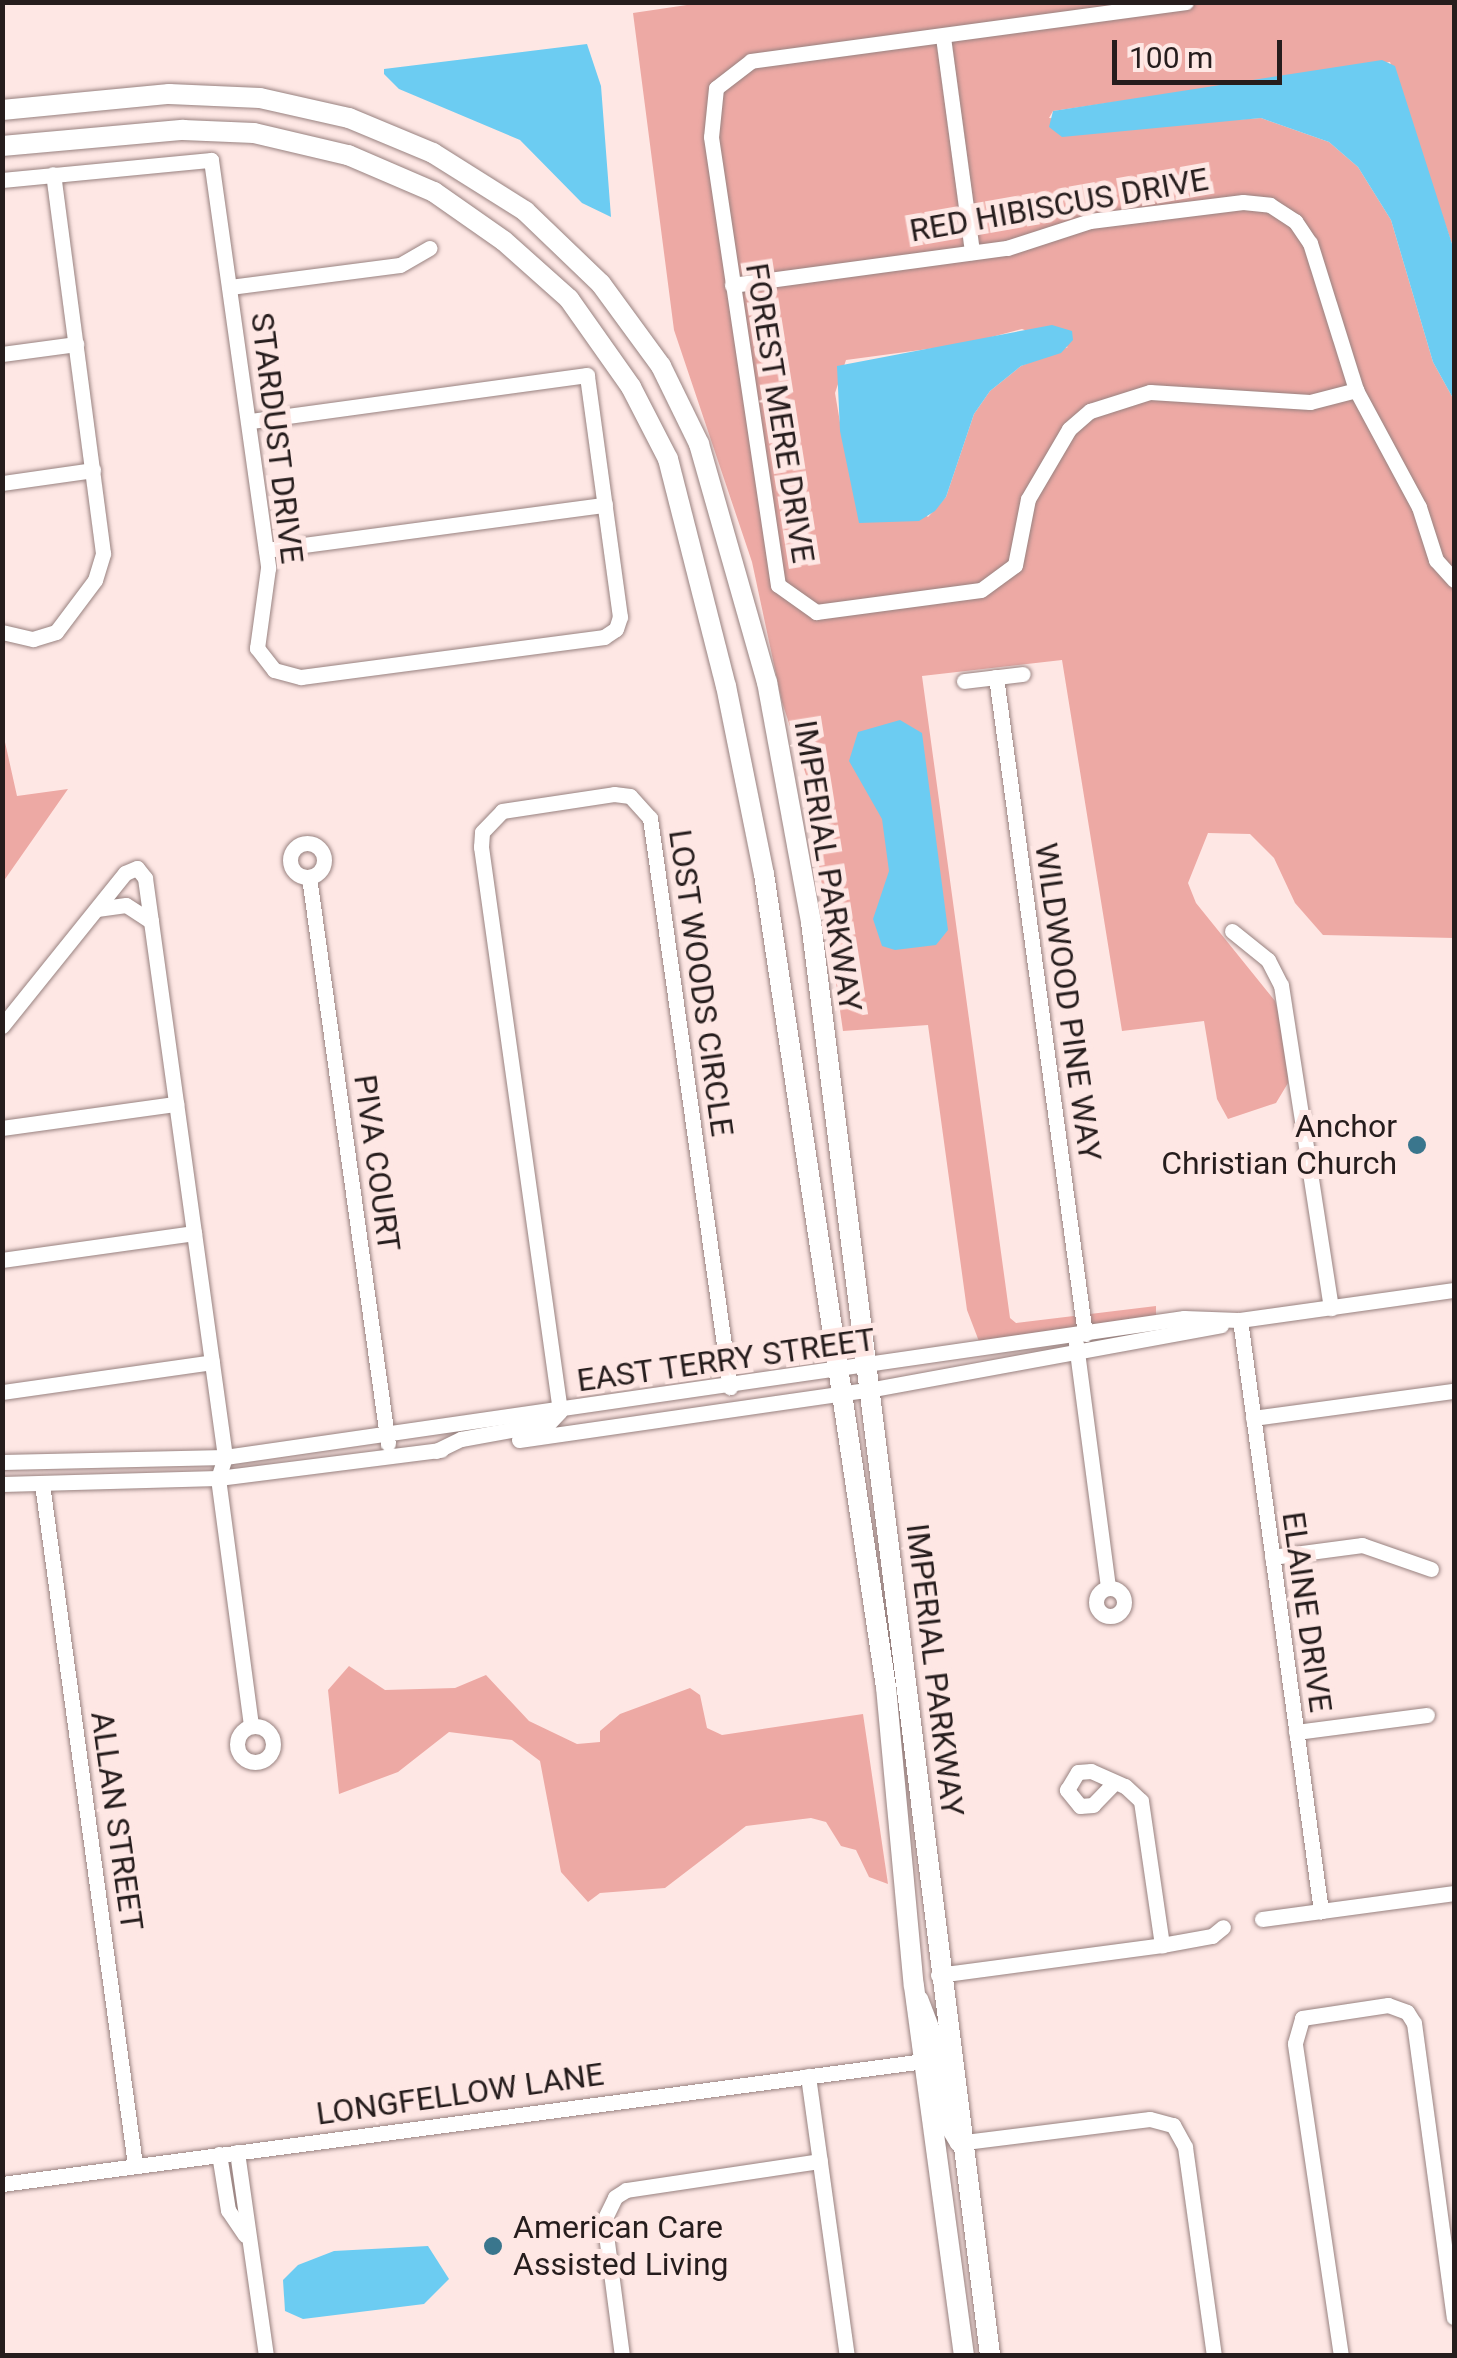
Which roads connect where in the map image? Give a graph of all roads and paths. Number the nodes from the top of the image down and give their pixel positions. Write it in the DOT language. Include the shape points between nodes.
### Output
graph roads {
  1 [pos="1186,2"];
  2 [pos="943,36"];
  3 [pos="2,110"];
  4 [pos="2,146"];
  5 [pos="53,174"];
  6 [pos="2,180"];
  7 [pos="430,248"];
  8 [pos="972,252"];
  9 [pos="230,286"];
  10 [pos="732,286"];
  11 [pos="76,344"];
  12 [pos="2,354"];
  13 [pos="1356,390"];
  14 [pos="249,421"];
  15 [pos="92,470"];
  16 [pos="2,483"];
  17 [pos="605,505"];
  18 [pos="266,550"];
  19 [pos="1454,580"];
  20 [pos="2,632"];
  21 [pos="1023,674"];
  22 [pos="996,678"];
  23 [pos="964,681"];
  24 [pos="309,876"];
  25 [pos="97,909"];
  26 [pos="151,920"];
  27 [pos="1232,931"];
  28 [pos="2,1026"];
  29 [pos="176,1104"];
  30 [pos="2,1128"];
  31 [pos="194,1233"];
  32 [pos="2,1260"];
  33 [pos="1454,1290"];
  34 [pos="1331,1308"];
  35 [pos="1240,1320"];
  36 [pos="1079,1340"];
  37 [pos="212,1362"];
  38 [pos="865,1368"];
  39 [pos="837,1372"];
  40 [pos="730,1387"];
  41 [pos="868,1390"];
  42 [pos="1454,1391"];
  43 [pos="2,1392"];
  44 [pos="840,1394"];
  45 [pos="560,1410"];
  46 [pos="1253,1418"];
  47 [pos="387,1436"];
  48 [pos="436,1451"];
  49 [pos="225,1456"];
  50 [pos="390,1458"];
  51 [pos="2,1462"];
  52 [pos="218,1478"];
  53 [pos="2,1484"];
  54 [pos="42,1484"];
  55 [pos="1272,1557"];
  56 [pos="1431,1569"];
  57 [pos="1108,1588"];
  58 [pos="1427,1714"];
  59 [pos="251,1726"];
  60 [pos="1296,1732"];
  61 [pos="1114,1783"];
  62 [pos="1454,1893"];
  63 [pos="1321,1911"];
  64 [pos="1262,1919"];
  65 [pos="1223,1927"];
  66 [pos="1162,1946"];
  67 [pos="938,1975"];
  68 [pos="914,1986"];
  69 [pos="924,2062"];
  70 [pos="808,2076"];
  71 [pos="961,2143"];
  72 [pos="237,2152"];
  73 [pos="219,2154"];
  74 [pos="820,2161"];
  75 [pos="136,2166"];
  76 [pos="2,2184"];
  77 [pos="1447,2203"];
  78 [pos="248,2238"];
  79 [pos="1454,2317"];
  80 [pos="266,2356"];
  81 [pos="622,2356"];
  82 [pos="847,2356"];
  83 [pos="964,2356"];
  84 [pos="990,2356"];
  85 [pos="1214,2356"];
  86 [pos="1341,2356"];
  1 -- 2 [label="street, FOREST MERE DRIVE"];
  2 -- 8 [label="street"];
  2 -- 10 [label="street, FOREST MERE DRIVE" via="751,61 725,76 709,117"];
  3 -- 38 [label="main road, IMPERIAL PARKWAY" via="170,94 260,98 349,118 432,153 525,211 601,284 660,366 700,444 767,682 811,922"];
  4 -- 39 [label="main road, IMPERIAL PARKWAY" via="183,130 254,133 348,155 434,192 504,241 569,299 631,387 668,458 726,686 764,874"];
  5 -- 6 [label="street"];
  5 -- 9 [label="street, STARDUST DRIVE" via="211,160"];
  5 -- 11 [label="street"];
  7 -- 9 [label="street" via="400,265"];
  8 -- 10 [label="street, RED HIBISCUS DRIVE"];
  8 -- 13 [label="street, RED HIBISCUS DRIVE" via="1090,221 1243,202 1270,205 1295,221 1310,244"];
  9 -- 14 [label="street, STARDUST DRIVE"];
  10 -- 13 [label="street, FOREST MERE DRIVE" via="773,570 788,598 816,612 995,585 1015,565 1023,512 1062,440 1079,419 1114,400 1150,392 1310,402"];
  11 -- 12 [label="street"];
  11 -- 15 [label="street"];
  13 -- 19 [label="street, RED HIBISCUS DRIVE" via="1425,521 1436,560"];
  14 -- 17 [label="street" via="588,375"];
  14 -- 18 [label="street, STARDUST DRIVE"];
  15 -- 16 [label="street"];
  15 -- 20 [label="street" via="103,554 95,580 56,632 32,639"];
  17 -- 18 [label="street"];
  17 -- 18 [label="street, STARDUST DRIVE" via="620,617 604,637 288,676 257,648"];
  21 -- 22 [label="street"];
  22 -- 23 [label="street"];
  22 -- 36 [label="street, WILDWOOD PINE WAY"];
  24 -- 47 [label="street, PIVA COURT"];
  25 -- 26 [label="street" via="126,905"];
  25 -- 26 [label="street" via="125,873 137,868 146,878"];
  25 -- 28 [label="street"];
  26 -- 29 [label="street"];
  27 -- 34 [label="street" via="1268,960 1281,984"];
  29 -- 30 [label="street"];
  29 -- 31 [label="street"];
  31 -- 32 [label="street"];
  31 -- 37 [label="street"];
  33 -- 34 [label="street"];
  34 -- 35 [label="street"];
  35 -- 36 [label="street"];
  35 -- 46 [label="street, ELAINE DRIVE"];
  36 -- 38 [label="street, EAST TERRY STREET"];
  36 -- 41 [label="street"];
  36 -- 57 [label="street, WILDWOOD PINE WAY"];
  37 -- 43 [label="street"];
  37 -- 49 [label="street"];
  38 -- 39 [label="street, EAST TERRY STREET"];
  38 -- 41 [label="main road, IMPERIAL PARKWAY"];
  39 -- 40 [label="street, EAST TERRY STREET"];
  39 -- 44 [label="main road, IMPERIAL PARKWAY"];
  40 -- 45 [label="street, EAST TERRY STREET"];
  40 -- 45 [label="street, LOST WOODS CIRCLE" via="650,818 630,796 574,800 502,811 482,832 480,848"];
  41 -- 44 [label="street"];
  41 -- 67 [label="main road, IMPERIAL PARKWAY" via="916,1733"];
  42 -- 46 [label="street"];
  44 -- 48 [label="street"];
  44 -- 68 [label="main road, IMPERIAL PARKWAY" via="896,1761"];
  45 -- 47 [label="street, EAST TERRY STREET"];
  45 -- 48 [label="street" via="549,1423 461,1439"];
  46 -- 55 [label="street, ELAINE DRIVE"];
  47 -- 49 [label="street, EAST TERRY STREET"];
  47 -- 50 [label="street, PIVA COURT"];
  48 -- 50 [label="street"];
  49 -- 51 [label="street, EAST TERRY STREET"];
  49 -- 52 [label="street"];
  50 -- 52 [label="street"];
  52 -- 54 [label="street"];
  52 -- 59 [label="street"];
  53 -- 54 [label="street"];
  54 -- 75 [label="street, ALLAN STREET"];
  55 -- 56 [label="street" via="1362,1545"];
  55 -- 60 [label="street, ELAINE DRIVE"];
  58 -- 60 [label="street"];
  60 -- 63 [label="street, ELAINE DRIVE"];
  61 -- 66 [label="street" via="1140,1801"];
  62 -- 63 [label="street"];
  63 -- 64 [label="street"];
  65 -- 66 [label="street" via="1212,1936"];
  66 -- 67 [label="street"];
  67 -- 71 [label="main road, IMPERIAL PARKWAY"];
  68 -- 69 [label="main road, IMPERIAL PARKWAY"];
  68 -- 71 [label="street, IMPERIAL PARKWAY" via="932,2029 946,2123"];
  69 -- 70 [label="street, LONGFELLOW LANE"];
  69 -- 83 [label="main road, IMPERIAL PARKWAY"];
  70 -- 72 [label="street, LONGFELLOW LANE"];
  70 -- 74 [label="street"];
  71 -- 84 [label="main road, IMPERIAL PARKWAY"];
  71 -- 85 [label="street" via="1150,2119 1173,2125 1185,2147"];
  72 -- 73 [label="street, LONGFELLOW LANE"];
  72 -- 78 [label="street"];
  73 -- 75 [label="street, LONGFELLOW LANE"];
  73 -- 78 [label="street" via="228,2210"];
  74 -- 81 [label="street" via="616,2197 605,2232"];
  74 -- 82 [label="street"];
  75 -- 76 [label="street, LONGFELLOW LANE"];
  77 -- 79 [label="street"];
  77 -- 86 [label="street" via="1407,2012 1388,2004 1302,2018 1296,2030"];
  78 -- 80 [label="street"];
}
